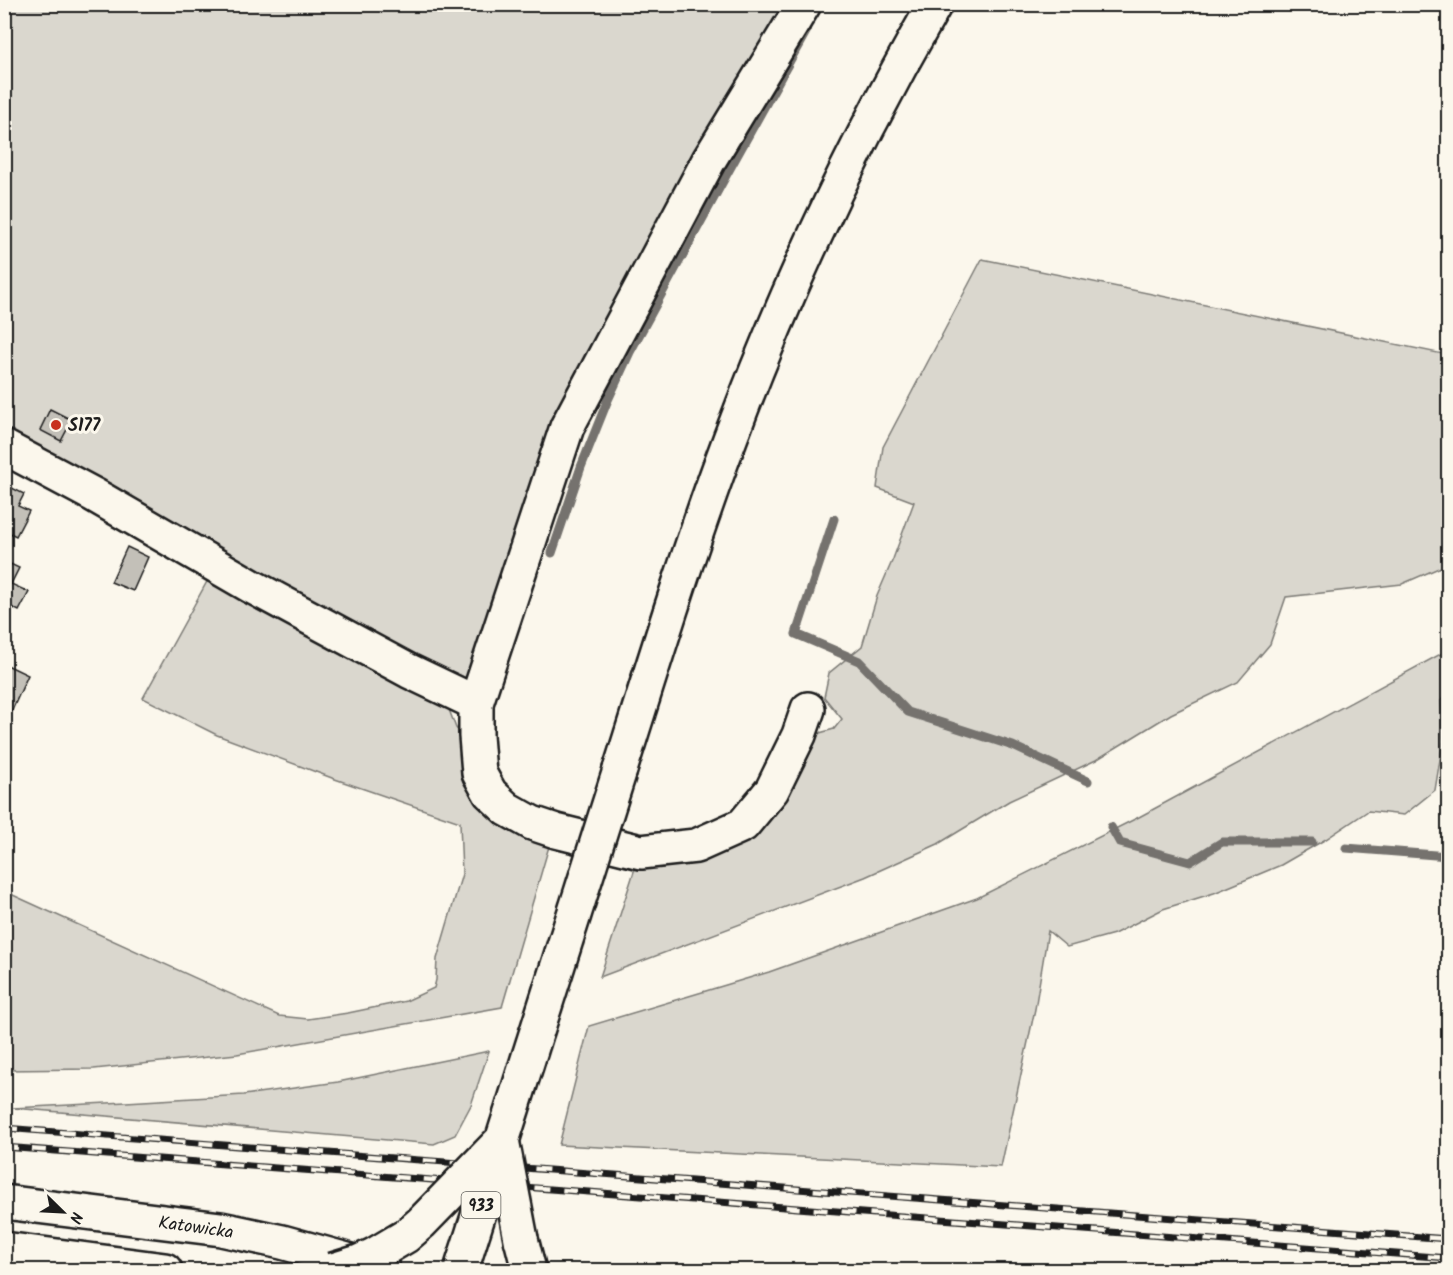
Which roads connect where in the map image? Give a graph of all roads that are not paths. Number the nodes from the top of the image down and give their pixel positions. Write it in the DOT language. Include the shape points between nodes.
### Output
graph roads {
  1 [pos="804,4"];
  2 [pos="935,4"];
  3 [pos="4,447"];
  4 [pos="476,703"];
  5 [pos="808,709"];
  6 [pos="502,1140"];
  7 [pos="4,1202"];
  8 [pos="4,1249"];
  9 [pos="165,1270"];
  10 [pos="333,1270"];
  11 [pos="383,1270"];
  12 [pos="461,1270"];
  13 [pos="529,1270"];
  1 -- 4 [label="main road" via="709,160 567,427"];
  2 -- 6 [label="main road, 933, bridge" via="834,194 790,289 729,440"];
  3 -- 4 [label="main road" via="251,586"];
  4 -- 5 [label="main road" via="479,773 490,793 507,809 556,831 641,852 696,846 743,825 772,790"];
  6 -- 10 [label="main road, bridge" via="406,1236 359,1262"];
  6 -- 12 [label="main road, 933, bridge"];
  6 -- 13 [label="main road, bridge"];
  7 -- 11 [label="main road, Katowicka" via="221,1229"];
  8 -- 9 [label="main road"];
}
